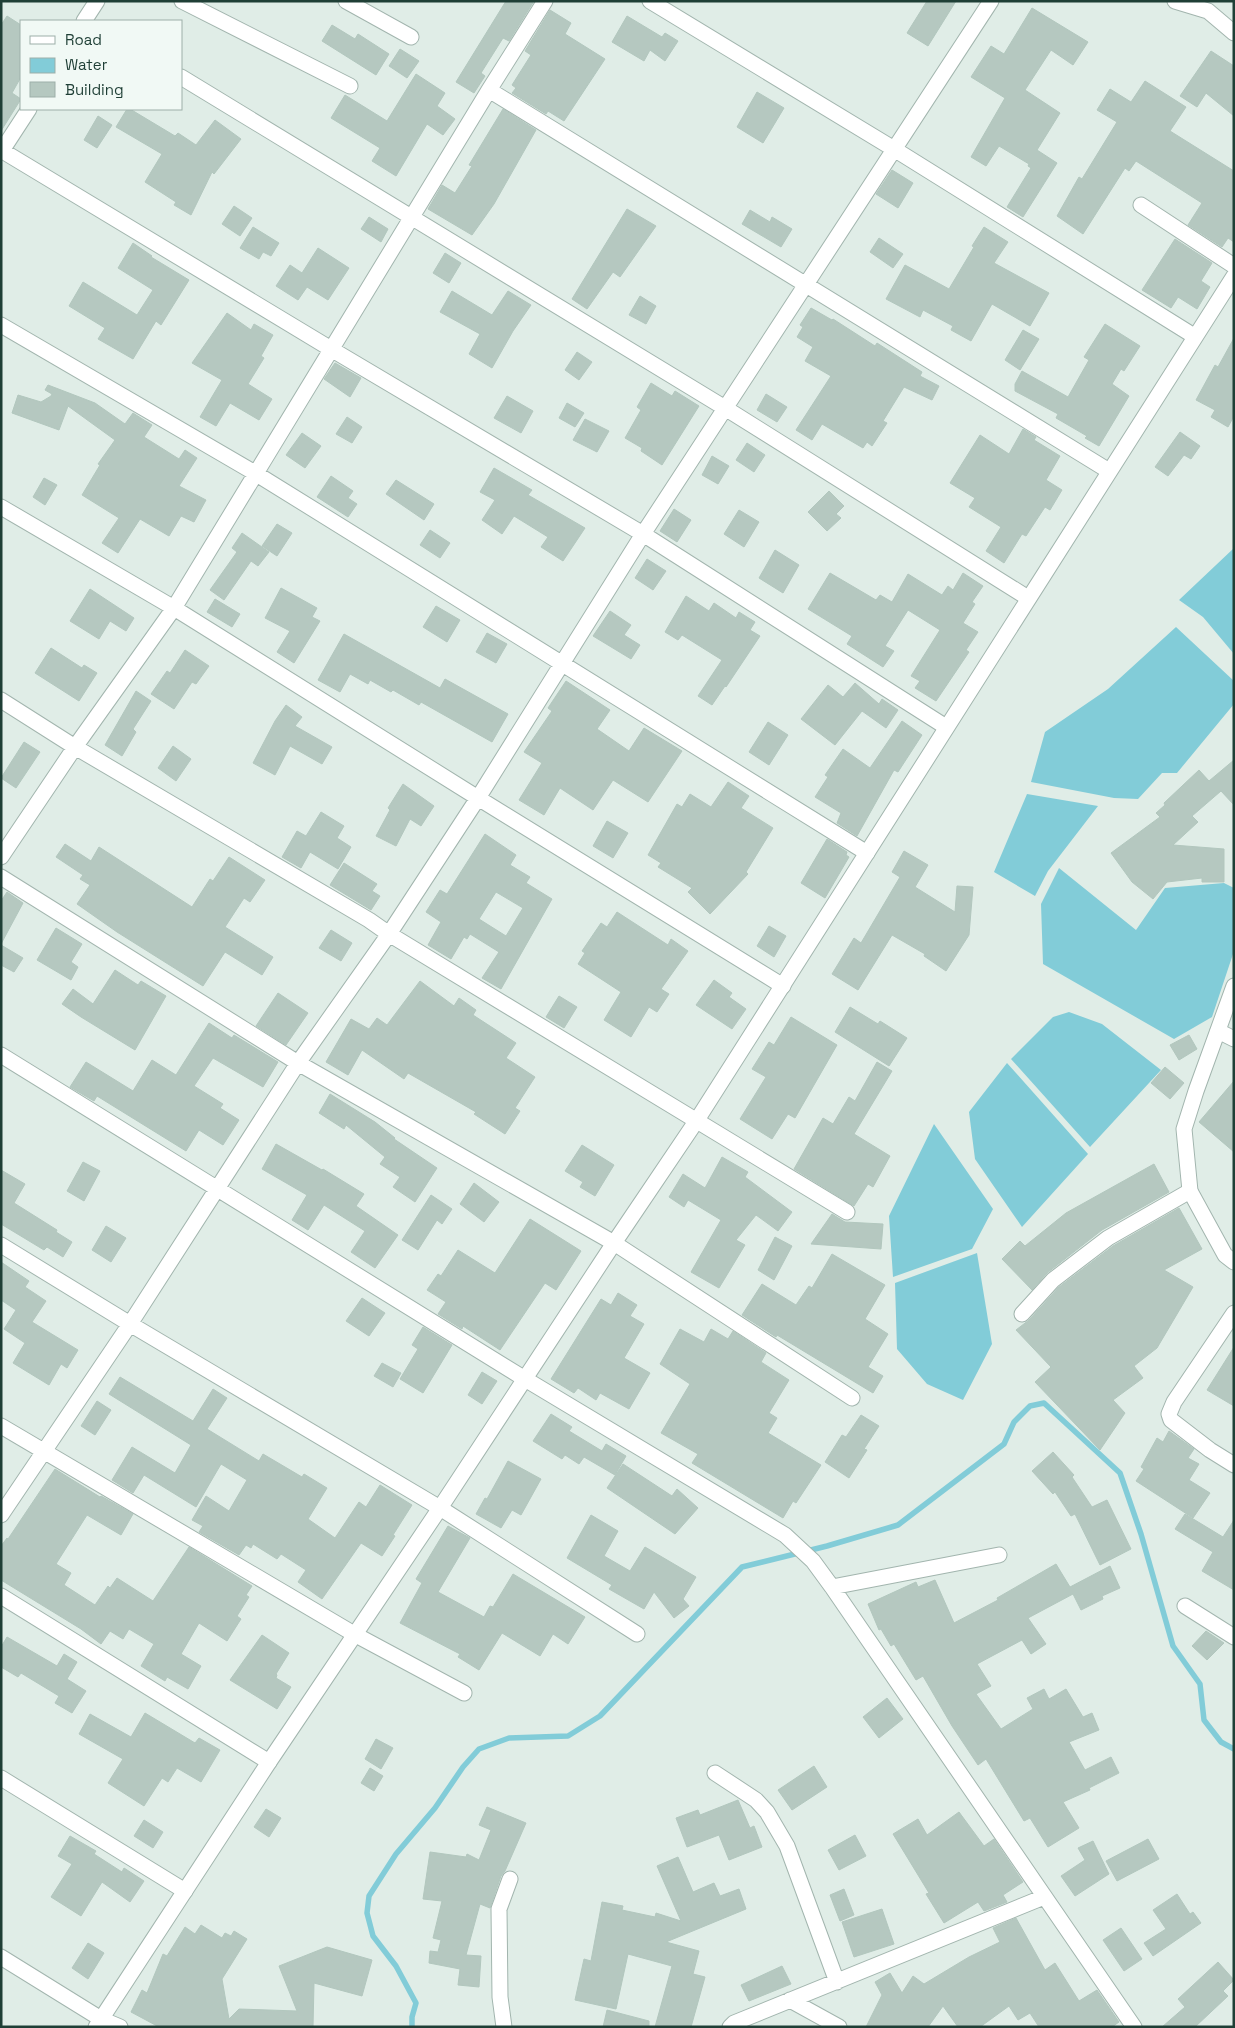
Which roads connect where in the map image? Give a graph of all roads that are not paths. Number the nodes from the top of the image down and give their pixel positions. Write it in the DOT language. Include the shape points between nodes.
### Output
graph roads {
  1 [pos="96,1"];
  2 [pos="182,1"];
  3 [pos="346,1"];
  4 [pos="545,1"];
  5 [pos="650,1"];
  6 [pos="991,1"];
  7 [pos="1175,1"];
  8 [pos="1204,6"];
  9 [pos="86,20"];
  10 [pos="1234,32"];
  11 [pos="411,37"];
  12 [pos="182,78"];
  13 [pos="350,86"];
  14 [pos="489,90"];
  15 [pos="27,110"];
  16 [pos="894,149"];
  17 [pos="2,151"];
  18 [pos="1141,205"];
  19 [pos="413,218"];
  20 [pos="1234,266"];
  21 [pos="1234,276"];
  22 [pos="806,284"];
  23 [pos="1,325"];
  24 [pos="1194,336"];
  25 [pos="331,349"];
  26 [pos="725,408"];
  27 [pos="1109,471"];
  28 [pos="255,473"];
  29 [pos="1,507"];
  30 [pos="643,534"];
  31 [pos="1028,598"];
  32 [pos="174,608"];
  33 [pos="561,663"];
  34 [pos="1,700"];
  35 [pos="946,727"];
  36 [pos="75,747"];
  37 [pos="478,798"];
  38 [pos="867,853"];
  39 [pos="1,857"];
  40 [pos="1,878"];
  41 [pos="389,934"];
  42 [pos="783,986"];
  43 [pos="1234,986"];
  44 [pos="1218,1031"];
  45 [pos="1234,1039"];
  46 [pos="1,1055"];
  47 [pos="298,1063"];
  48 [pos="697,1120"];
  49 [pos="217,1189"];
  50 [pos="1190,1191"];
  51 [pos="847,1212"];
  52 [pos="614,1243"];
  53 [pos="1,1245"];
  54 [pos="1234,1262"];
  55 [pos="1234,1313"];
  56 [pos="1022,1314"];
  57 [pos="130,1324"];
  58 [pos="524,1379"];
  59 [pos="852,1398"];
  60 [pos="1,1426"];
  61 [pos="43,1451"];
  62 [pos="1234,1465"];
  63 [pos="440,1508"];
  64 [pos="1,1515"];
  65 [pos="999,1555"];
  66 [pos="832,1587"];
  67 [pos="1,1596"];
  68 [pos="1186,1606"];
  69 [pos="354,1634"];
  70 [pos="637,1634"];
  71 [pos="1234,1637"];
  72 [pos="464,1693"];
  73 [pos="269,1762"];
  74 [pos="715,1773"];
  75 [pos="1,1778"];
  76 [pos="510,1879"];
  77 [pos="185,1891"];
  78 [pos="1044,1897"];
  79 [pos="1,1958"];
  80 [pos="837,1982"];
  81 [pos="790,2000"];
  82 [pos="99,2023"];
  83 [pos="120,2027"];
  84 [pos="504,2027"];
  85 [pos="730,2027"];
  86 [pos="839,2027"];
  87 [pos="1134,2027"];
  1 -- 9 [label="street"];
  2 -- 13 [label="street"];
  3 -- 11 [label="street"];
  4 -- 14 [label="street"];
  5 -- 16 [label="street"];
  6 -- 16 [label="street"];
  7 -- 8 [label="street"];
  8 -- 10 [label="street"];
  12 -- 19 [label="street"];
  14 -- 19 [label="street"];
  14 -- 22 [label="street"];
  15 -- 17 [label="street"];
  16 -- 22 [label="street"];
  16 -- 24 [label="street"];
  17 -- 25 [label="street"];
  18 -- 20 [label="street"];
  19 -- 25 [label="street"];
  19 -- 26 [label="street"];
  21 -- 24 [label="street"];
  22 -- 26 [label="street"];
  22 -- 27 [label="street"];
  23 -- 28 [label="street"];
  24 -- 27 [label="street"];
  25 -- 28 [label="street"];
  25 -- 30 [label="street"];
  26 -- 30 [label="street"];
  26 -- 31 [label="street"];
  27 -- 31 [label="street"];
  28 -- 32 [label="street"];
  28 -- 33 [label="street"];
  29 -- 32 [label="street"];
  30 -- 33 [label="street"];
  30 -- 35 [label="street"];
  31 -- 35 [label="street"];
  32 -- 36 [label="street"];
  32 -- 37 [label="street"];
  33 -- 37 [label="street"];
  33 -- 38 [label="street"];
  34 -- 36 [label="street"];
  35 -- 38 [label="street"];
  36 -- 39 [label="street"];
  36 -- 41 [label="street"];
  37 -- 41 [label="street"];
  37 -- 42 [label="street"];
  38 -- 42 [label="street"];
  40 -- 47 [label="street"];
  41 -- 47 [label="street"];
  41 -- 48 [label="street"];
  42 -- 48 [label="street"];
  43 -- 44 [label="street"];
  44 -- 45 [label="street"];
  44 -- 50 [label="street" via="1184,1130"];
  46 -- 49 [label="street"];
  47 -- 49 [label="street"];
  47 -- 52 [label="street"];
  48 -- 51 [label="street"];
  48 -- 52 [label="street"];
  49 -- 57 [label="street"];
  49 -- 58 [label="street"];
  50 -- 54 [label="street" via="1225,1255"];
  50 -- 56 [label="street" via="1108,1238 1053,1280"];
  52 -- 58 [label="street"];
  52 -- 59 [label="street"];
  53 -- 57 [label="street"];
  55 -- 62 [label="street" via="1174,1402 1170,1414 1171,1420"];
  57 -- 61 [label="street"];
  57 -- 63 [label="street"];
  58 -- 63 [label="street"];
  58 -- 66 [label="street" via="785,1535 813,1561"];
  60 -- 61 [label="street"];
  61 -- 64 [label="street"];
  61 -- 69 [label="street"];
  63 -- 69 [label="street"];
  63 -- 70 [label="street"];
  65 -- 66 [label="street"];
  66 -- 78 [label="street"];
  67 -- 73 [label="street"];
  68 -- 71 [label="street"];
  69 -- 72 [label="street"];
  69 -- 73 [label="street"];
  73 -- 77 [label="street"];
  74 -- 80 [label="street" via="756,1800 787,1846"];
  75 -- 77 [label="street"];
  76 -- 84 [label="street" via="499,1909 500,1997"];
  77 -- 82 [label="street"];
  78 -- 80 [label="street"];
  78 -- 87 [label="street"];
  79 -- 82 [label="street"];
  80 -- 81 [label="street"];
  81 -- 85 [label="street"];
  81 -- 86 [label="street"];
  82 -- 83 [label="street"];
}
